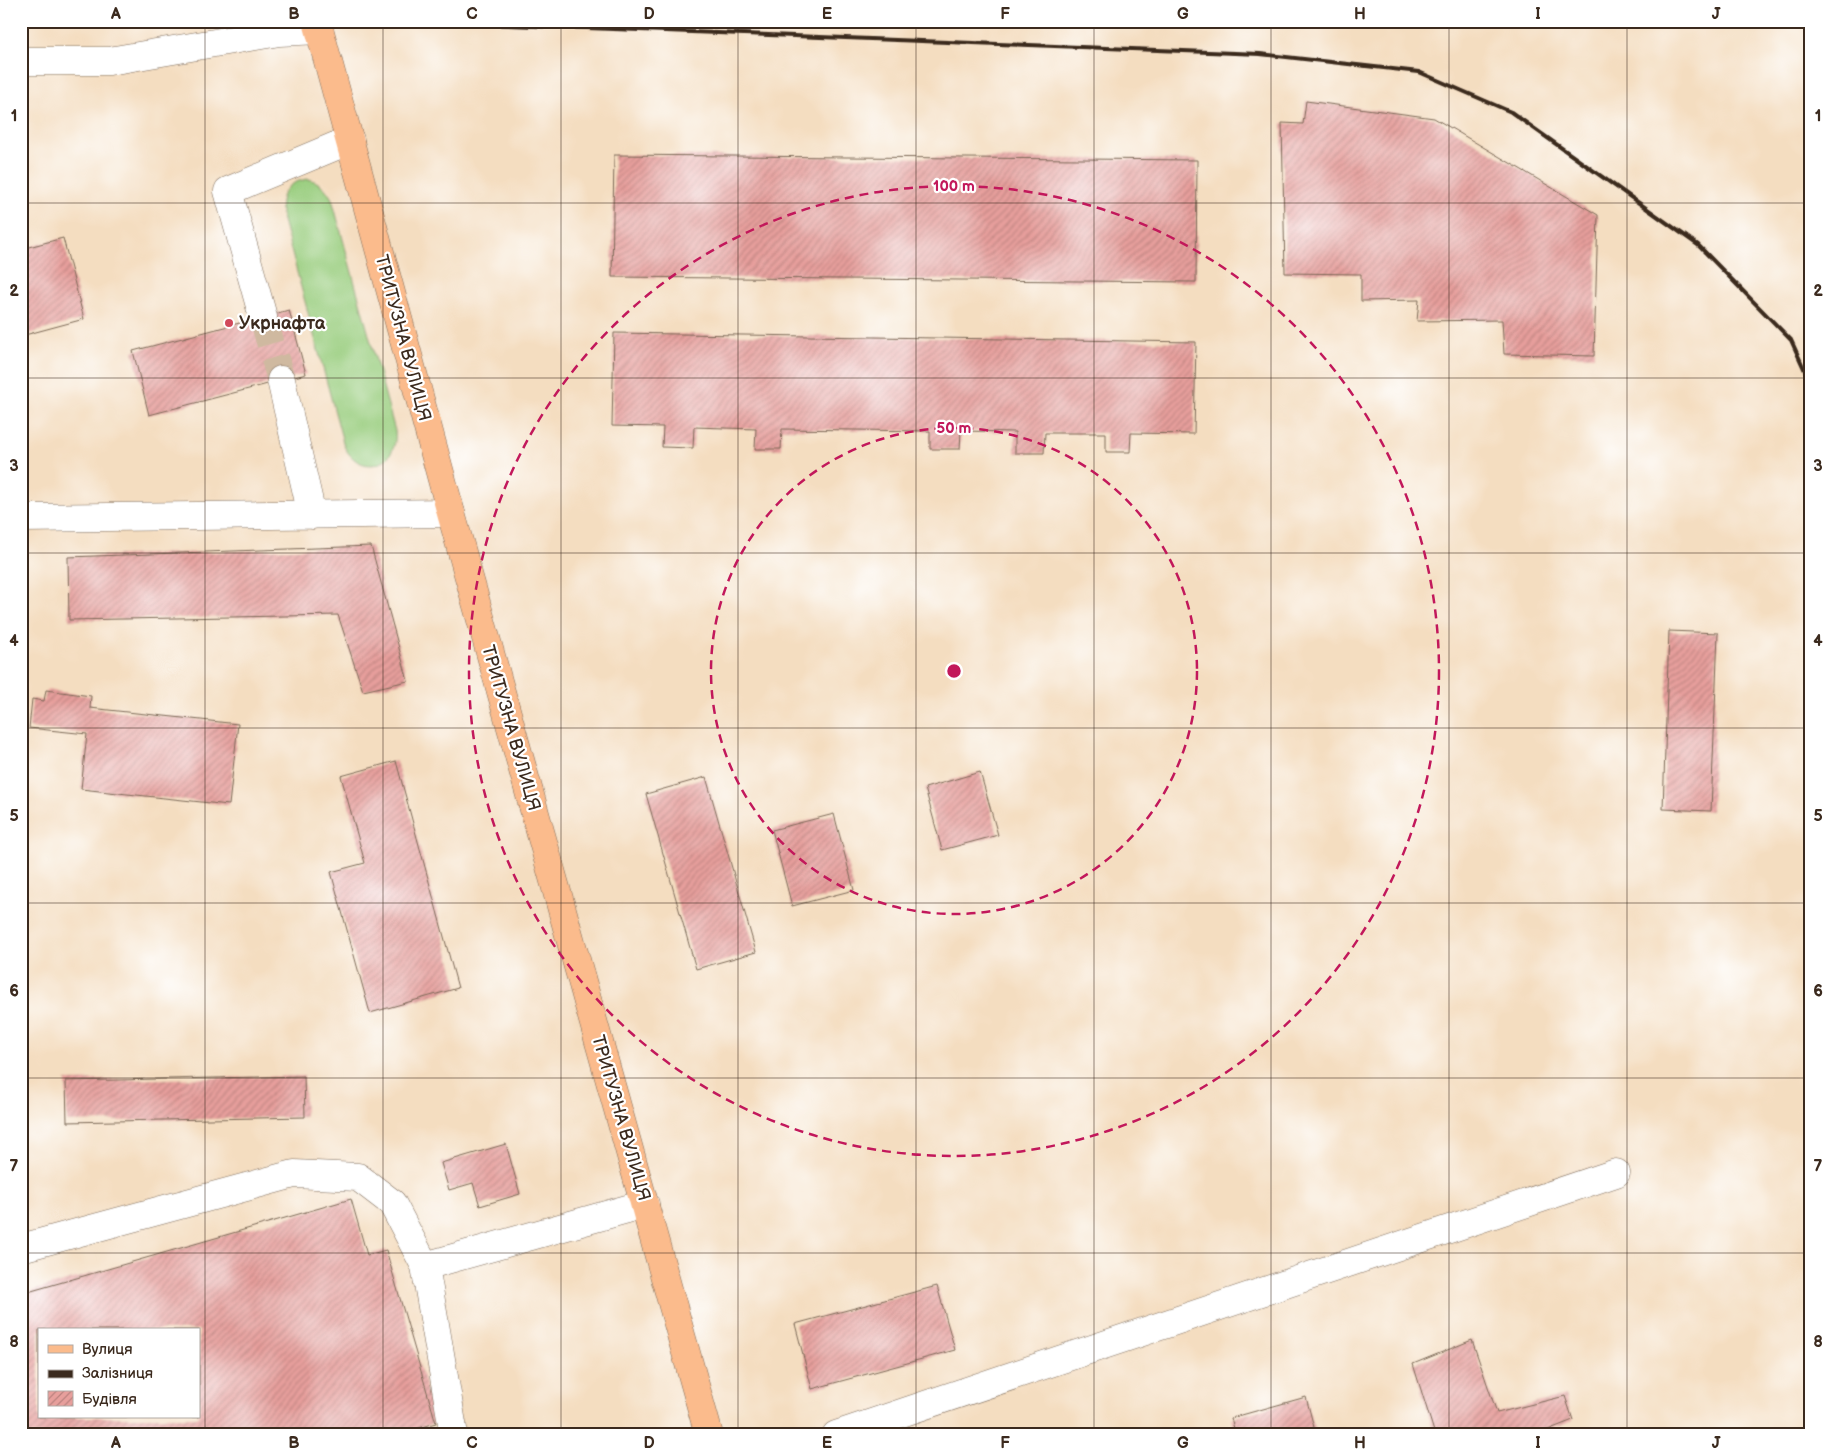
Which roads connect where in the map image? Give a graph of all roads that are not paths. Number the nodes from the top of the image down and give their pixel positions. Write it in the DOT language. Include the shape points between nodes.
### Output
graph roads {
  1 [pos="318,26"];
  2 [pos="21,61"];
  3 [pos="350,140"];
  4 [pos="263,317"];
  5 [pos="281,380"];
  6 [pos="451,513"];
  7 [pos="312,515"];
  8 [pos="21,518"];
  9 [pos="1616,1173"];
  10 [pos="645,1204"];
  11 [pos="21,1248"];
  12 [pos="425,1266"];
  13 [pos="454,1435"];
  14 [pos="709,1435"];
  15 [pos="836,1435"];
  1 -- 2 [label="street" via="109,61"];
  1 -- 3 [label="main road, ТРИТУЗНА ВУЛИЦЯ"];
  3 -- 4 [label="street" via="228,191"];
  3 -- 6 [label="main road, ТРИТУЗНА ВУЛИЦЯ"];
  5 -- 7 [label="street"];
  6 -- 7 [label="street"];
  6 -- 10 [label="main road, ТРИТУЗНА ВУЛИЦЯ"];
  7 -- 8 [label="street"];
  9 -- 15 [label="street"];
  10 -- 12 [label="street"];
  10 -- 14 [label="main road, ТРИТУЗНА ВУЛИЦЯ"];
  11 -- 12 [label="street" via="303,1174 358,1177 378,1192 392,1203"];
  12 -- 13 [label="street"];
}
